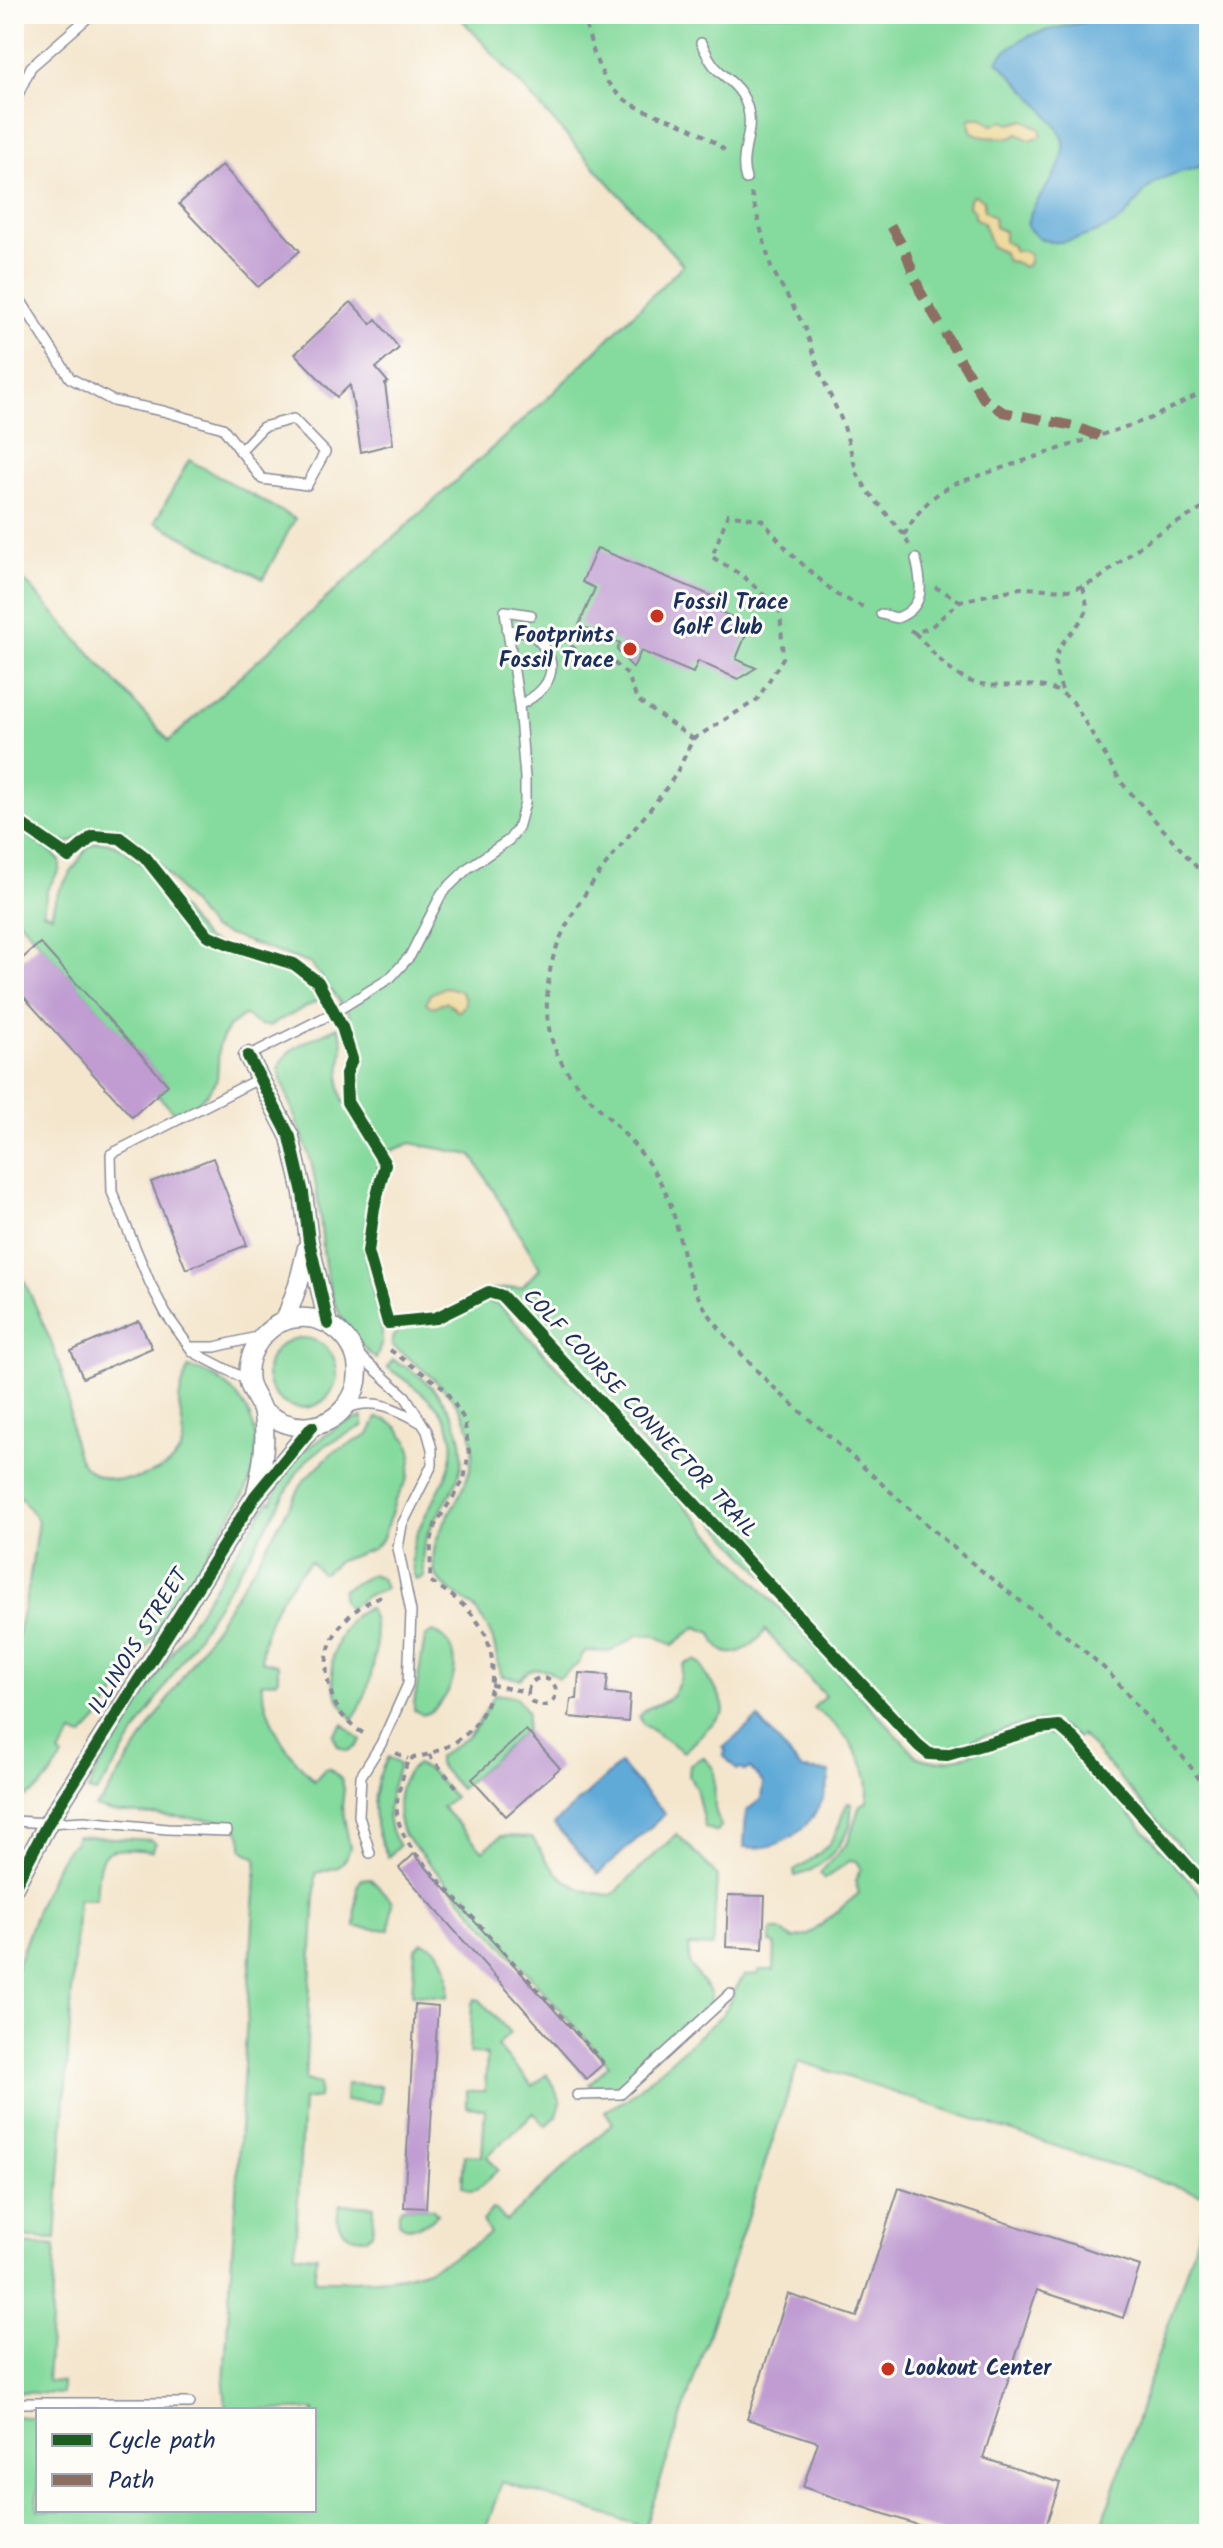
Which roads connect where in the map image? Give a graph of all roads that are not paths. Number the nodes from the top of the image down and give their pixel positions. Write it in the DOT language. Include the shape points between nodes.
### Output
graph roads {
  1 [pos="92,14"];
  2 [pos="701,43"];
  3 [pos="14,103"];
  4 [pos="746,179"];
  5 [pos="14,282"];
  6 [pos="240,451"];
  7 [pos="916,559"];
  8 [pos="881,614"];
  9 [pos="531,615"];
  10 [pos="507,630"];
  11 [pos="519,705"];
  12 [pos="248,1056"];
  13 [pos="260,1078"];
  14 [pos="309,1241"];
  15 [pos="285,1321"];
  16 [pos="328,1324"];
  17 [pos="263,1335"];
  18 [pos="190,1347"];
  19 [pos="352,1348"];
  20 [pos="249,1382"];
  21 [pos="343,1410"];
  22 [pos="263,1411"];
  23 [pos="423,1424"];
  24 [pos="312,1427"];
  25 [pos="255,1496"];
  26 [pos="14,1821"];
  27 [pos="48,1823"];
  28 [pos="227,1831"];
  29 [pos="370,1853"];
  30 [pos="14,1887"];
  31 [pos="730,1994"];
  32 [pos="577,2095"];
  33 [pos="14,2403"];
  34 [pos="190,2403"];
  1 -- 3 [label="lane" via="31,67"];
  2 -- 4 [label="lane" via="746,102"];
  5 -- 6 [label="lane" via="70,378 113,401 223,428"];
  6 -- 6 [label="lane" via="262,479 307,485 325,452 293,419 263,427"];
  7 -- 8 [label="lane" via="922,594 916,607 897,618"];
  9 -- 10 [label="lane" via="505,611"];
  10 -- 11 [label="lane"];
  10 -- 11 [label="lane" via="529,632 539,639 553,667 536,697"];
  11 -- 12 [label="lane" via="525,803 509,840 442,893 410,956 390,978"];
  12 -- 13 [label="street"];
  13 -- 14 [label="street" via="290,1137"];
  13 -- 18 [label="lane" via="111,1154 112,1192 150,1283"];
  14 -- 15 [label="street"];
  14 -- 16 [label="street"];
  15 -- 16 [label="street"];
  15 -- 17 [label="street"];
  16 -- 19 [label="street"];
  17 -- 18 [label="lane" via="215,1347"];
  17 -- 20 [label="street" via="251,1357"];
  18 -- 20 [label="lane"];
  19 -- 21 [label="street" via="358,1379"];
  19 -- 23 [label="lane" via="405,1396"];
  20 -- 22 [label="street"];
  21 -- 23 [label="lane" via="374,1403"];
  21 -- 24 [label="street"];
  22 -- 24 [label="street" via="294,1427"];
  22 -- 25 [label="street" via="266,1449"];
  23 -- 29 [label="lane" via="432,1465 402,1525 398,1548 411,1612 408,1684 361,1776 359,1816"];
  24 -- 25 [label="street, ILLINOIS STREET"];
  25 -- 27 [label="street, ILLINOIS STREET"];
  26 -- 27 [label="lane"];
  27 -- 28 [label="lane"];
  27 -- 30 [label="street, ILLINOIS STREET"];
  31 -- 32 [label="lane" via="621,2094"];
  33 -- 34 [label="lane"];
}
